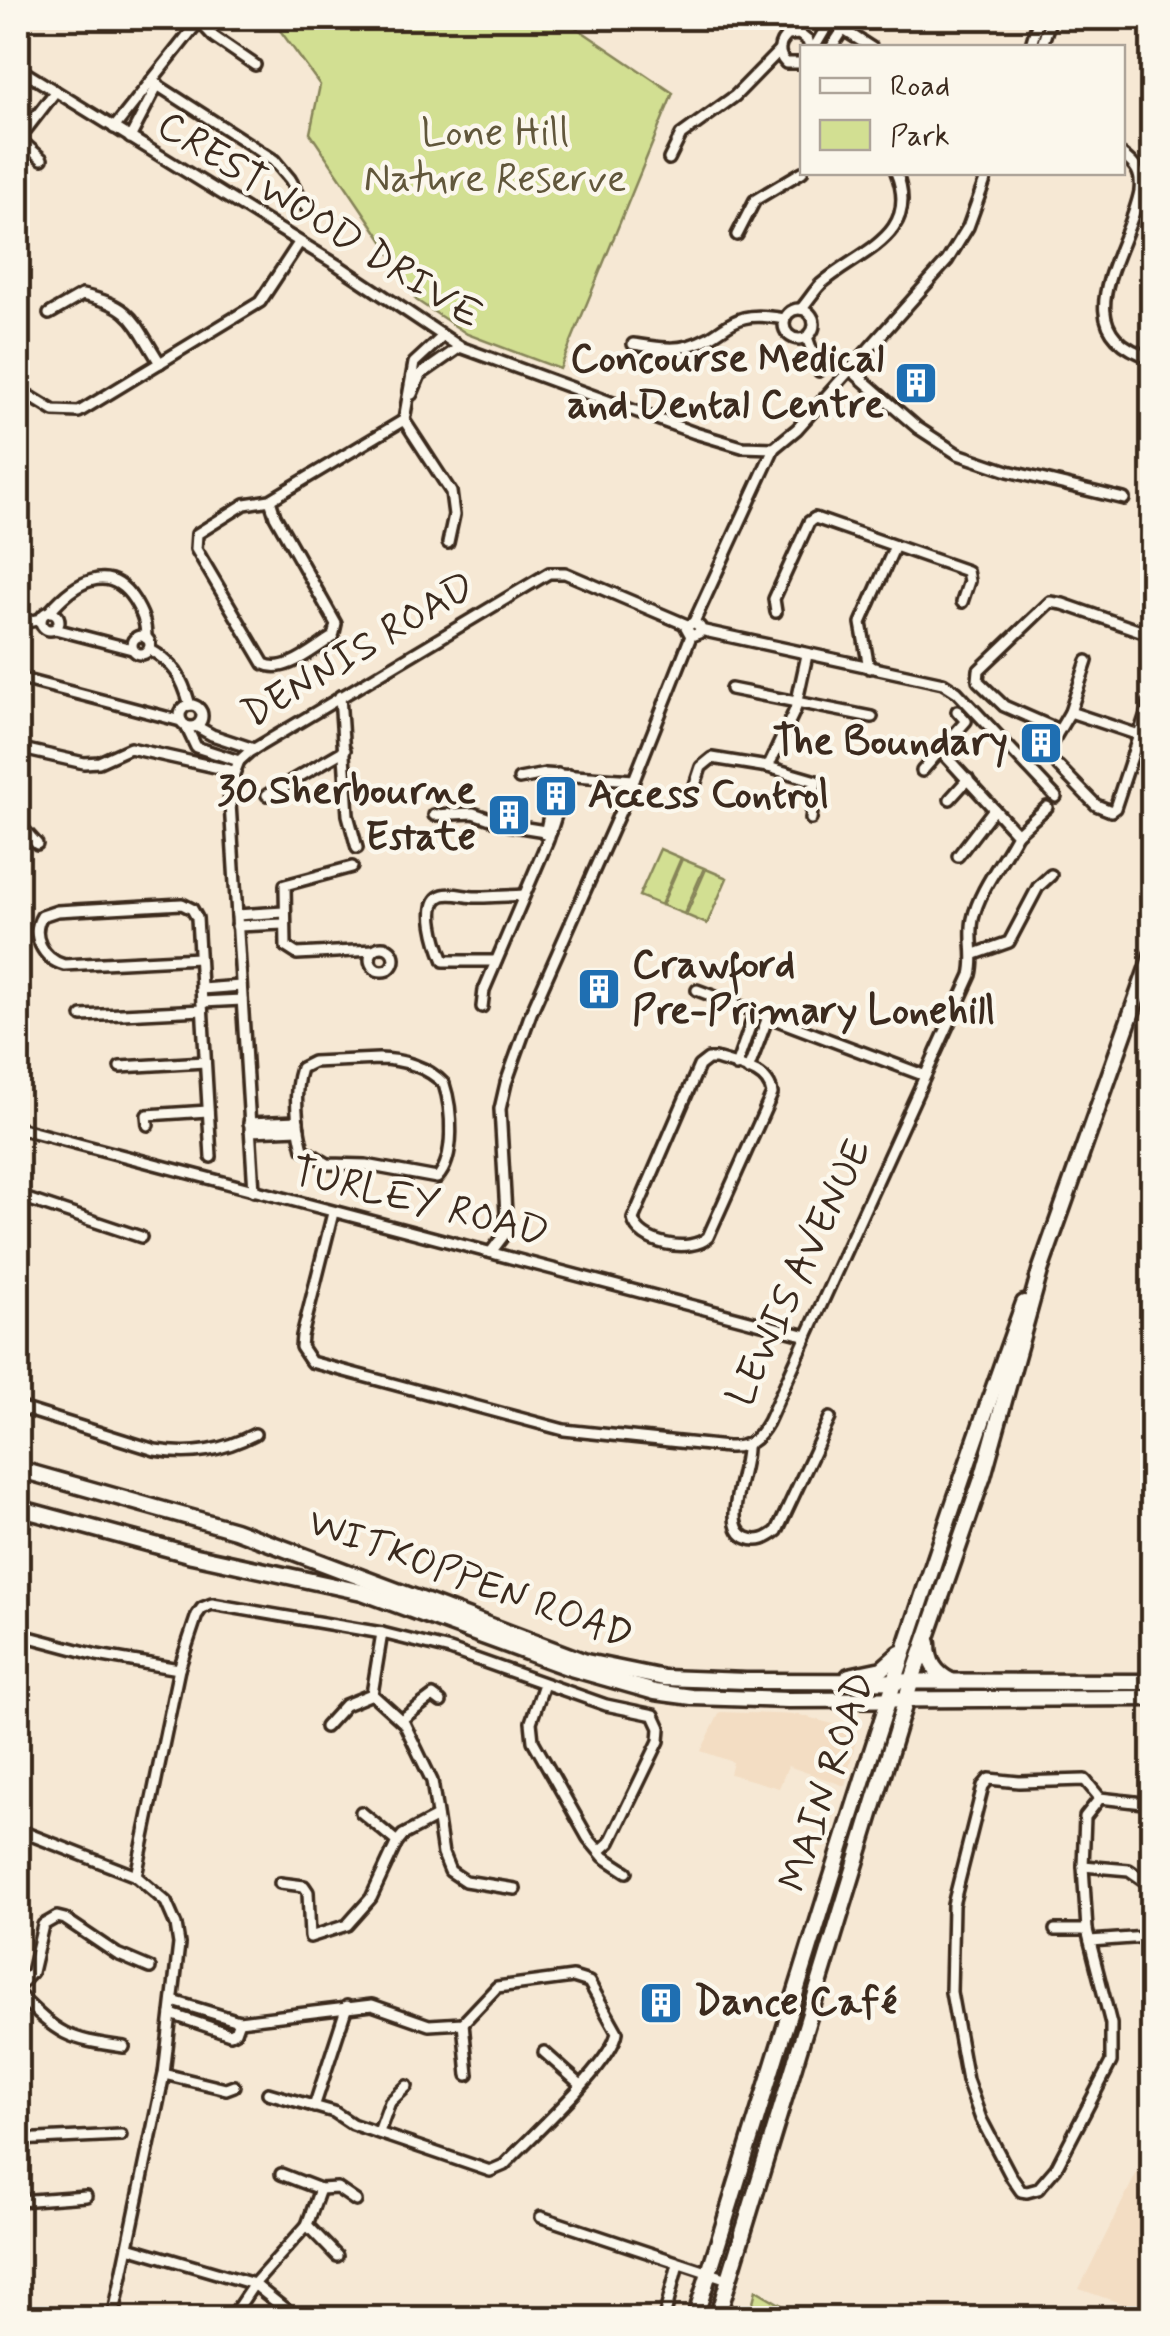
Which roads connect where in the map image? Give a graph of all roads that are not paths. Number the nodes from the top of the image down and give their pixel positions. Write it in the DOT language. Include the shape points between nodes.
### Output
graph roads {
  1 [pos="1039,18"];
  2 [pos="1051,18"];
  3 [pos="198,19"];
  4 [pos="828,19"];
  5 [pos="843,30"];
  6 [pos="810,45"];
  7 [pos="814,45"];
  8 [pos="833,45"];
  9 [pos="867,45"];
  10 [pos="1031,45"];
  11 [pos="1043,45"];
  12 [pos="779,51"];
  13 [pos="800,63"];
  14 [pos="256,65"];
  15 [pos="18,68"];
  16 [pos="156,80"];
  17 [pos="55,92"];
  18 [pos="114,128"];
  19 [pos="130,138"];
  20 [pos="18,139"];
  21 [pos="1125,158"];
  22 [pos="42,159"];
  23 [pos="668,159"];
  24 [pos="800,173"];
  25 [pos="897,175"];
  26 [pos="987,175"];
  27 [pos="309,212"];
  28 [pos="737,234"];
  29 [pos="299,242"];
  30 [pos="801,309"];
  31 [pos="49,314"];
  32 [pos="784,318"];
  33 [pos="806,336"];
  34 [pos="441,338"];
  35 [pos="632,344"];
  36 [pos="460,347"];
  37 [pos="1152,358"];
  38 [pos="160,363"];
  39 [pos="851,370"];
  40 [pos="819,372"];
  41 [pos="18,389"];
  42 [pos="406,406"];
  43 [pos="404,420"];
  44 [pos="774,448"];
  45 [pos="1124,499"];
  46 [pos="270,500"];
  47 [pos="448,543"];
  48 [pos="895,546"];
  49 [pos="962,602"];
  50 [pos="50,611"];
  51 [pos="776,612"];
  52 [pos="41,619"];
  53 [pos="18,624"];
  54 [pos="693,628"];
  55 [pos="55,629"];
  56 [pos="1152,635"];
  57 [pos="146,638"];
  58 [pos="149,649"];
  59 [pos="132,650"];
  60 [pos="808,655"];
  61 [pos="1087,661"];
  62 [pos="869,668"];
  63 [pos="18,678"];
  64 [pos="732,689"];
  65 [pos="1152,694"];
  66 [pos="340,696"];
  67 [pos="798,702"];
  68 [pos="190,705"];
  69 [pos="957,711"];
  70 [pos="1070,712"];
  71 [pos="872,716"];
  72 [pos="188,724"];
  73 [pos="1139,735"];
  74 [pos="220,737"];
  75 [pos="1048,742"];
  76 [pos="18,748"];
  77 [pos="254,749"];
  78 [pos="345,750"];
  79 [pos="940,750"];
  80 [pos="212,754"];
  81 [pos="239,761"];
  82 [pos="1025,764"];
  83 [pos="1058,766"];
  84 [pos="768,768"];
  85 [pos="922,770"];
  86 [pos="233,771"];
  87 [pos="564,775"];
  88 [pos="519,779"];
  89 [pos="968,779"];
  90 [pos="634,780"];
  91 [pos="692,794"];
  92 [pos="267,795"];
  93 [pos="1056,796"];
  94 [pos="950,799"];
  95 [pos="1046,808"];
  96 [pos="994,809"];
  97 [pos="434,815"];
  98 [pos="811,819"];
  99 [pos="18,823"];
  100 [pos="548,834"];
  101 [pos="1017,834"];
  102 [pos="37,844"];
  103 [pos="357,848"];
  104 [pos="958,856"];
  105 [pos="352,867"];
  106 [pos="1051,875"];
  107 [pos="524,895"];
  108 [pos="284,912"];
  109 [pos="237,920"];
  110 [pos="284,924"];
  111 [pos="374,950"];
  112 [pos="975,954"];
  113 [pos="1152,955"];
  114 [pos="199,958"];
  115 [pos="496,962"];
  116 [pos="241,986"];
  117 [pos="201,989"];
  118 [pos="697,990"];
  119 [pos="242,1000"];
  120 [pos="202,1006"];
  121 [pos="482,1007"];
  122 [pos="756,1012"];
  123 [pos="82,1016"];
  124 [pos="768,1017"];
  125 [pos="205,1062"];
  126 [pos="120,1066"];
  127 [pos="736,1066"];
  128 [pos="748,1070"];
  129 [pos="924,1075"];
  130 [pos="208,1111"];
  131 [pos="148,1124"];
  132 [pos="298,1125"];
  133 [pos="250,1127"];
  134 [pos="18,1128"];
  135 [pos="210,1157"];
  136 [pos="254,1191"];
  137 [pos="18,1196"];
  138 [pos="333,1213"];
  139 [pos="141,1237"];
  140 [pos="491,1252"];
  141 [pos="1040,1271"];
  142 [pos="808,1336"];
  143 [pos="18,1406"];
  144 [pos="830,1418"];
  145 [pos="255,1434"];
  146 [pos="746,1447"];
  147 [pos="18,1469"];
  148 [pos="18,1508"];
  149 [pos="929,1632"];
  150 [pos="382,1633"];
  151 [pos="18,1634"];
  152 [pos="904,1648"];
  153 [pos="179,1670"];
  154 [pos="819,1682"];
  155 [pos="894,1682"];
  156 [pos="954,1682"];
  157 [pos="1152,1682"];
  158 [pos="911,1683"];
  159 [pos="544,1684"];
  160 [pos="372,1694"];
  161 [pos="1152,1698"];
  162 [pos="888,1701"];
  163 [pos="906,1701"];
  164 [pos="440,1702"];
  165 [pos="401,1720"];
  166 [pos="326,1727"];
  167 [pos="1100,1798"];
  168 [pos="1152,1804"];
  169 [pos="361,1812"];
  170 [pos="437,1817"];
  171 [pos="18,1830"];
  172 [pos="397,1842"];
  173 [pos="600,1851"];
  174 [pos="1083,1866"];
  175 [pos="627,1872"];
  176 [pos="136,1876"];
  177 [pos="280,1883"];
  178 [pos="1152,1886"];
  179 [pos="516,1889"];
  180 [pos="1055,1930"];
  181 [pos="1088,1935"];
  182 [pos="1146,1938"];
  183 [pos="150,1968"];
  184 [pos="18,1990"];
  185 [pos="173,2001"];
  186 [pos="347,2006"];
  187 [pos="171,2014"];
  188 [pos="239,2021"];
  189 [pos="463,2023"];
  190 [pos="124,2048"];
  191 [pos="544,2052"];
  192 [pos="164,2074"];
  193 [pos="468,2075"];
  194 [pos="580,2085"];
  195 [pos="234,2086"];
  196 [pos="406,2086"];
  197 [pos="268,2094"];
  198 [pos="314,2107"];
  199 [pos="379,2132"];
  200 [pos="121,2136"];
  201 [pos="18,2140"];
  202 [pos="281,2174"];
  203 [pos="320,2189"];
  204 [pos="86,2196"];
  205 [pos="18,2201"];
  206 [pos="356,2201"];
  207 [pos="541,2217"];
  208 [pos="308,2225"];
  209 [pos="128,2247"];
  210 [pos="337,2256"];
  211 [pos="678,2264"];
  212 [pos="709,2273"];
  213 [pos="728,2279"];
  214 [pos="254,2284"];
  215 [pos="292,2314"];
  216 [pos="113,2318"];
  217 [pos="230,2318"];
  218 [pos="664,2318"];
  219 [pos="695,2318"];
  220 [pos="717,2318"];
  1 -- 10 [label="street"];
  2 -- 11 [label="street"];
  3 -- 14 [label="street"];
  3 -- 16 [label="street"];
  4 -- 5 [label="street"];
  4 -- 7 [label="street"];
  5 -- 8 [label="street"];
  5 -- 9 [label="street"];
  6 -- 12 [label="street" via="793,34"];
  12 -- 13 [label="street" via="786,62"];
  12 -- 23 [label="street" via="735,96 681,135"];
  15 -- 17 [label="street, CRESTWOOD DRIVE"];
  16 -- 18 [label="street"];
  16 -- 19 [label="street"];
  16 -- 27 [label="street" via="274,160"];
  17 -- 18 [label="street, CRESTWOOD DRIVE"];
  17 -- 20 [label="street"];
  18 -- 19 [label="street, CRESTWOOD DRIVE"];
  19 -- 29 [label="street, CRESTWOOD DRIVE"];
  20 -- 22 [label="street"];
  21 -- 37 [label="street" via="1136,166 1141,184 1104,300 1104,320 1121,343"];
  24 -- 28 [label="street" via="754,200"];
  25 -- 30 [label="street" via="902,199 887,237 823,282"];
  26 -- 39 [label="street" via="947,262"];
  29 -- 34 [label="street, CRESTWOOD DRIVE"];
  29 -- 38 [label="street" via="260,302"];
  30 -- 32 [label="street"];
  30 -- 33 [label="street" via="814,323"];
  31 -- 38 [label="street" via="82,295 110,301 130,316"];
  32 -- 33 [label="street" via="791,337"];
  32 -- 35 [label="street" via="746,316 686,347"];
  33 -- 40 [label="street"];
  34 -- 36 [label="street, CRESTWOOD DRIVE"];
  34 -- 42 [label="street" via="414,363"];
  36 -- 42 [label="street" via="420,376"];
  36 -- 44 [label="street, CRESTWOOD DRIVE" via="695,433"];
  38 -- 41 [label="street" via="74,413 54,411"];
  39 -- 44 [label="street"];
  39 -- 45 [label="street" via="958,454"];
  42 -- 43 [label="street"];
  43 -- 46 [label="street"];
  43 -- 47 [label="street" via="451,492"];
  44 -- 54 [label="street"];
  46 -- 46 [label="street" via="336,624 333,637 275,668 264,664 195,544 196,534 245,504"];
  48 -- 49 [label="street" via="967,571"];
  48 -- 51 [label="street" via="812,519 774,599"];
  48 -- 62 [label="street" via="861,623"];
  50 -- 52 [label="street"];
  50 -- 55 [label="street" via="60,618"];
  50 -- 57 [label="street" via="88,580 112,580 141,611"];
  52 -- 53 [label="street"];
  52 -- 55 [label="street" via="46,629"];
  54 -- 60 [label="street, DENNIS ROAD"];
  54 -- 66 [label="street, DENNIS ROAD" via="565,573 549,573"];
  54 -- 90 [label="street"];
  55 -- 59 [label="street"];
  56 -- 75 [label="street" via="1050,602 979,670 978,681 996,700"];
  57 -- 58 [label="street"];
  57 -- 59 [label="street" via="134,638"];
  58 -- 59 [label="street"];
  58 -- 68 [label="street" via="179,673"];
  60 -- 62 [label="street, DENNIS ROAD"];
  60 -- 67 [label="street"];
  61 -- 70 [label="street"];
  62 -- 82 [label="street, DENNIS ROAD" via="950,687"];
  63 -- 72 [label="street"];
  64 -- 67 [label="street"];
  65 -- 73 [label="street"];
  66 -- 77 [label="street, DENNIS ROAD"];
  66 -- 78 [label="street"];
  67 -- 71 [label="street"];
  67 -- 84 [label="street"];
  68 -- 72 [label="street" via="181,710"];
  68 -- 72 [label="street" via="202,720"];
  69 -- 79 [label="street" via="966,720"];
  70 -- 73 [label="street"];
  70 -- 75 [label="street"];
  72 -- 74 [label="street"];
  72 -- 80 [label="street" via="196,747"];
  73 -- 83 [label="street" via="1111,811 1096,805"];
  74 -- 77 [label="street"];
  74 -- 80 [label="street"];
  75 -- 82 [label="street"];
  76 -- 86 [label="street" via="84,763 130,748"];
  77 -- 81 [label="street, DENNIS ROAD"];
  78 -- 92 [label="street"];
  78 -- 103 [label="street"];
  79 -- 85 [label="street"];
  79 -- 89 [label="street"];
  80 -- 81 [label="street"];
  81 -- 86 [label="street, DENNIS ROAD"];
  82 -- 93 [label="street, DENNIS ROAD"];
  84 -- 91 [label="street" via="708,760"];
  84 -- 98 [label="street" via="816,781"];
  86 -- 109 [label="street, DENNIS ROAD"];
  87 -- 88 [label="street"];
  87 -- 90 [label="street"];
  87 -- 100 [label="street"];
  89 -- 94 [label="street"];
  89 -- 96 [label="street"];
  90 -- 140 [label="street" via="506,1083 500,1109 506,1231"];
  95 -- 101 [label="street, LEWIS AVENUE"];
  96 -- 101 [label="street"];
  96 -- 104 [label="street"];
  97 -- 100 [label="street" via="473,813"];
  99 -- 102 [label="street"];
  100 -- 107 [label="street"];
  101 -- 112 [label="street, LEWIS AVENUE" via="972,919"];
  105 -- 108 [label="street" via="288,882"];
  106 -- 112 [label="street" via="1009,942"];
  107 -- 115 [label="street"];
  107 -- 115 [label="street" via="448,894 434,901 444,961"];
  108 -- 109 [label="street"];
  108 -- 110 [label="street"];
  109 -- 110 [label="street"];
  109 -- 116 [label="street, DENNIS ROAD"];
  110 -- 111 [label="street" via="286,947 297,954"];
  112 -- 129 [label="street, LEWIS AVENUE" via="972,975"];
  113 -- 141 [label="main road, MAIN ROAD"];
  114 -- 114 [label="street" via="197,918 187,905 57,911 42,916 36,927 48,956 64,965"];
  114 -- 117 [label="street"];
  115 -- 121 [label="street"];
  116 -- 117 [label="street"];
  116 -- 119 [label="street, DENNIS ROAD"];
  117 -- 120 [label="street"];
  118 -- 122 [label="street"];
  119 -- 120 [label="street"];
  119 -- 133 [label="street, DENNIS ROAD"];
  120 -- 123 [label="street"];
  120 -- 125 [label="street"];
  122 -- 124 [label="street"];
  122 -- 127 [label="street"];
  124 -- 128 [label="street"];
  124 -- 129 [label="street"];
  125 -- 126 [label="street"];
  125 -- 130 [label="street"];
  127 -- 128 [label="street"];
  127 -- 128 [label="street" via="712,1059 698,1066 634,1215 643,1236 689,1247 708,1237 771,1098 766,1078"];
  129 -- 142 [label="street, LEWIS AVENUE"];
  130 -- 131 [label="street" via="148,1115"];
  130 -- 135 [label="street"];
  132 -- 132 [label="street" via="298,1074 308,1064 398,1060 444,1084 446,1164 431,1178 328,1164 304,1150"];
  132 -- 133 [label="street"];
  133 -- 136 [label="street, DENNIS ROAD"];
  134 -- 136 [label="street, TURLEY ROAD"];
  136 -- 138 [label="street, TURLEY ROAD"];
  137 -- 139 [label="street"];
  138 -- 140 [label="street, TURLEY ROAD"];
  138 -- 146 [label="street, LEWIS AVENUE" via="302,1336 310,1362 588,1434"];
  140 -- 142 [label="street, TURLEY ROAD"];
  141 -- 149 [label="main road, MAIN ROAD" via="983,1476"];
  141 -- 152 [label="main road, MAIN ROAD"];
  142 -- 146 [label="street, LEWIS AVENUE" via="765,1428"];
  143 -- 145 [label="street" via="176,1454 214,1451"];
  144 -- 146 [label="street" via="776,1530 762,1540 741,1535 733,1521"];
  147 -- 154 [label="main road, WITKOPPEN ROAD" via="234,1530 600,1667 664,1678"];
  148 -- 162 [label="main road, WITKOPPEN ROAD" via="362,1592 633,1688 727,1699"];
  149 -- 156 [label="main road" via="932,1664"];
  149 -- 158 [label="main road, MAIN ROAD"];
  150 -- 153 [label="street" via="206,1606 196,1615"];
  150 -- 159 [label="street"];
  150 -- 160 [label="street"];
  151 -- 153 [label="street"];
  152 -- 154 [label="main road" via="882,1669"];
  152 -- 155 [label="main road, MAIN ROAD"];
  153 -- 176 [label="street"];
  154 -- 155 [label="main road, WITKOPPEN ROAD"];
  155 -- 158 [label="main road, WITKOPPEN ROAD"];
  155 -- 162 [label="main road, MAIN ROAD"];
  156 -- 157 [label="main road, WITKOPPEN ROAD"];
  156 -- 158 [label="main road, WITKOPPEN ROAD"];
  158 -- 163 [label="main road, MAIN ROAD"];
  159 -- 173 [label="street" via="532,1736"];
  159 -- 173 [label="street" via="649,1712 660,1723 659,1741"];
  160 -- 165 [label="street"];
  160 -- 166 [label="street" via="344,1706"];
  161 -- 163 [label="main road, WITKOPPEN ROAD"];
  162 -- 163 [label="main road, WITKOPPEN ROAD"];
  162 -- 212 [label="main road, MAIN ROAD"];
  163 -- 213 [label="main road, MAIN ROAD"];
  164 -- 165 [label="street" via="434,1695"];
  165 -- 170 [label="street" via="432,1782"];
  167 -- 168 [label="street"];
  167 -- 174 [label="street" via="1085,1818"];
  167 -- 181 [label="street" via="1086,1780 988,1779 953,1905 951,1992 968,2080 981,2118 1022,2190 1038,2188 1056,2168 1110,2062 1109,2014"];
  169 -- 172 [label="street"];
  170 -- 172 [label="street"];
  170 -- 179 [label="street" via="443,1854 455,1876"];
  171 -- 176 [label="street"];
  172 -- 177 [label="street" via="371,1898 347,1925 310,1937 308,1892"];
  173 -- 175 [label="street"];
  174 -- 178 [label="street" via="1130,1870"];
  174 -- 181 [label="street"];
  176 -- 185 [label="street" via="166,1902 176,1925"];
  180 -- 181 [label="street"];
  181 -- 182 [label="street"];
  183 -- 184 [label="street" via="57,1917 43,1925 32,1972"];
  184 -- 190 [label="street" via="64,2036"];
  185 -- 187 [label="street"];
  185 -- 188 [label="street"];
  186 -- 188 [label="street"];
  186 -- 189 [label="street" via="376,2006 429,2024"];
  186 -- 198 [label="street"];
  187 -- 188 [label="street" via="230,2034"];
  187 -- 192 [label="street"];
  189 -- 193 [label="street"];
  189 -- 194 [label="street" via="497,1987 586,1980 618,2032"];
  191 -- 194 [label="street"];
  192 -- 195 [label="street"];
  192 -- 209 [label="street"];
  194 -- 199 [label="street" via="504,2164 490,2170"];
  196 -- 199 [label="street" via="390,2102"];
  197 -- 198 [label="street"];
  198 -- 199 [label="street"];
  200 -- 201 [label="street"];
  202 -- 203 [label="street"];
  203 -- 206 [label="street" via="336,2188"];
  203 -- 208 [label="street"];
  204 -- 205 [label="street"];
  207 -- 211 [label="street"];
  208 -- 210 [label="street"];
  208 -- 214 [label="street"];
  209 -- 214 [label="street"];
  209 -- 216 [label="street"];
  211 -- 212 [label="street"];
  211 -- 218 [label="street"];
  212 -- 213 [label="street"];
  212 -- 219 [label="main road, MAIN ROAD"];
  213 -- 220 [label="main road, MAIN ROAD"];
  214 -- 215 [label="street"];
  214 -- 217 [label="street"];
}
